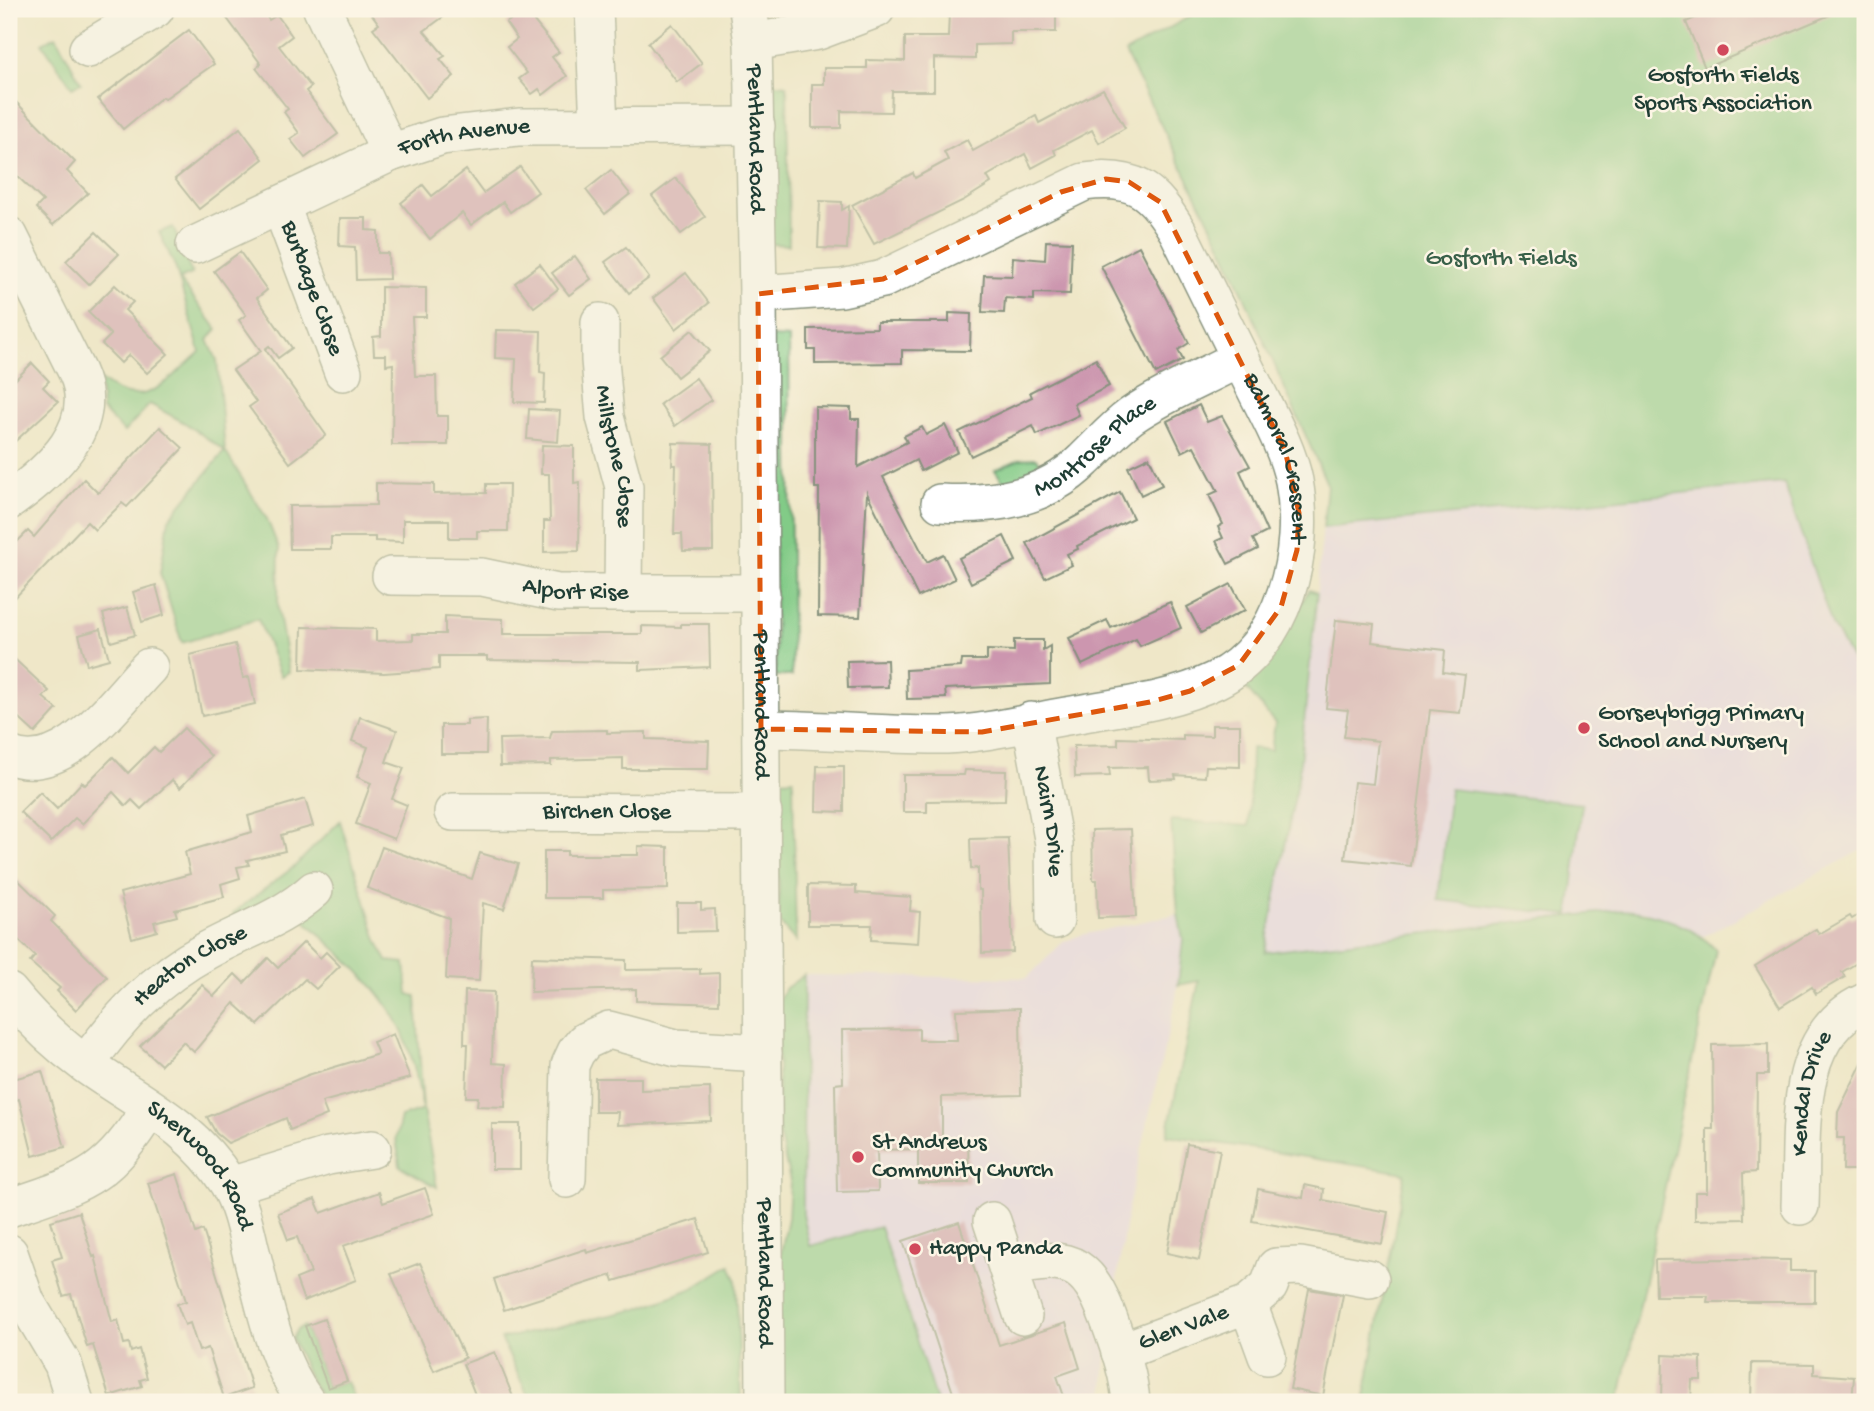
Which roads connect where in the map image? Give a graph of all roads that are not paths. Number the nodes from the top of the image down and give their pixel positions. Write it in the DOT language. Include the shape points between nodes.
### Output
graph roads {
  1 [pos="155,9"];
  2 [pos="322,9"];
  3 [pos="594,9"];
  4 [pos="876,9"];
  5 [pos="750,26"];
  6 [pos="88,49"];
  7 [pos="599,126"];
  8 [pos="756,126"];
  9 [pos="390,153"];
  10 [pos="281,206"];
  11 [pos="9,236"];
  12 [pos="195,245"];
  13 [pos="758,294"];
  14 [pos="600,322"];
  15 [pos="1240,358"];
  16 [pos="343,372"];
  17 [pos="9,501"];
  18 [pos="940,503"];
  19 [pos="391,576"];
  20 [pos="623,593"];
  21 [pos="761,593"];
  22 [pos="149,667"];
  23 [pos="1031,721"];
  24 [pos="761,729"];
  25 [pos="9,755"];
  26 [pos="453,812"];
  27 [pos="762,813"];
  28 [pos="314,890"];
  29 [pos="1055,920"];
  30 [pos="9,992"];
  31 [pos="1865,1002"];
  32 [pos="763,1053"];
  33 [pos="86,1065"];
  34 [pos="150,1108"];
  35 [pos="372,1149"];
  36 [pos="567,1179"];
  37 [pos="230,1186"];
  38 [pos="1800,1206"];
  39 [pos="9,1208"];
  40 [pos="992,1221"];
  41 [pos="9,1253"];
  42 [pos="1008,1269"];
  43 [pos="1370,1279"];
  44 [pos="1248,1304"];
  45 [pos="1023,1317"];
  46 [pos="1120,1352"];
  47 [pos="1267,1356"];
  48 [pos="75,1402"];
  49 [pos="306,1402"];
  50 [pos="765,1402"];
  51 [pos="1131,1402"];
  1 -- 6 [label="street"];
  2 -- 9 [label="street"];
  3 -- 7 [label="street"];
  4 -- 5 [label="street" via="818,31"];
  5 -- 8 [label="street, Pentland Road"];
  7 -- 8 [label="street, Forth Avenue"];
  7 -- 9 [label="street, Forth Avenue" via="477,130"];
  8 -- 13 [label="street, Pentland Road"];
  9 -- 10 [label="street, Forth Avenue"];
  10 -- 12 [label="street, Forth Avenue"];
  10 -- 16 [label="street, Burbage Close"];
  11 -- 17 [label="street" via="77,372 85,400 79,428 69,445"];
  13 -- 15 [label="street, Balmoral Crescent" via="842,288 883,279 1084,182 1129,182 1160,202"];
  13 -- 21 [label="street, Pentland Road"];
  14 -- 20 [label="street, Millstone Close" via="605,417 625,488"];
  15 -- 18 [label="street, Montrose Place" via="1132,416 1063,478 1039,491 990,503"];
  15 -- 23 [label="street, Balmoral Crescent" via="1285,450 1296,490 1297,550 1281,607 1239,665 1218,679 1150,702"];
  19 -- 20 [label="street, Alport Rise" via="465,576 558,593"];
  20 -- 21 [label="street, Alport Rise"];
  21 -- 24 [label="street, Pentland Road"];
  22 -- 25 [label="street" via="65,751 35,760"];
  23 -- 24 [label="street, Balmoral Crescent" via="948,734"];
  23 -- 29 [label="street, Nairn Drive" via="1054,844"];
  24 -- 27 [label="street, Pentland Road"];
  26 -- 27 [label="street, Birchen Close"];
  27 -- 32 [label="street, Pentland Road"];
  28 -- 33 [label="street, Heaton Close" via="288,912 206,951 152,986 128,1008"];
  30 -- 33 [label="street, Sherwood Road" via="49,1035"];
  31 -- 38 [label="street, Kendal Drive" via="1834,1022 1813,1057 1804,1112"];
  32 -- 36 [label="street" via="676,1048 609,1030 594,1034 570,1065"];
  32 -- 50 [label="street, Pentland Road"];
  33 -- 34 [label="street, Sherwood Road"];
  34 -- 37 [label="street, Sherwood Road" via="194,1139"];
  34 -- 39 [label="street" via="127,1145 96,1175"];
  35 -- 37 [label="street" via="304,1162"];
  37 -- 49 [label="street, Sherwood Road" via="279,1355"];
  40 -- 42 [label="street"];
  41 -- 48 [label="street" via="26,1302 63,1364"];
  42 -- 45 [label="street"];
  42 -- 46 [label="street" via="1050,1262 1067,1264 1090,1278 1100,1293"];
  43 -- 44 [label="street, Glen Vale" via="1284,1265 1276,1267 1269,1286"];
  44 -- 46 [label="street, Glen Vale"];
  44 -- 47 [label="street, Glen Vale"];
  46 -- 51 [label="street"];
}
